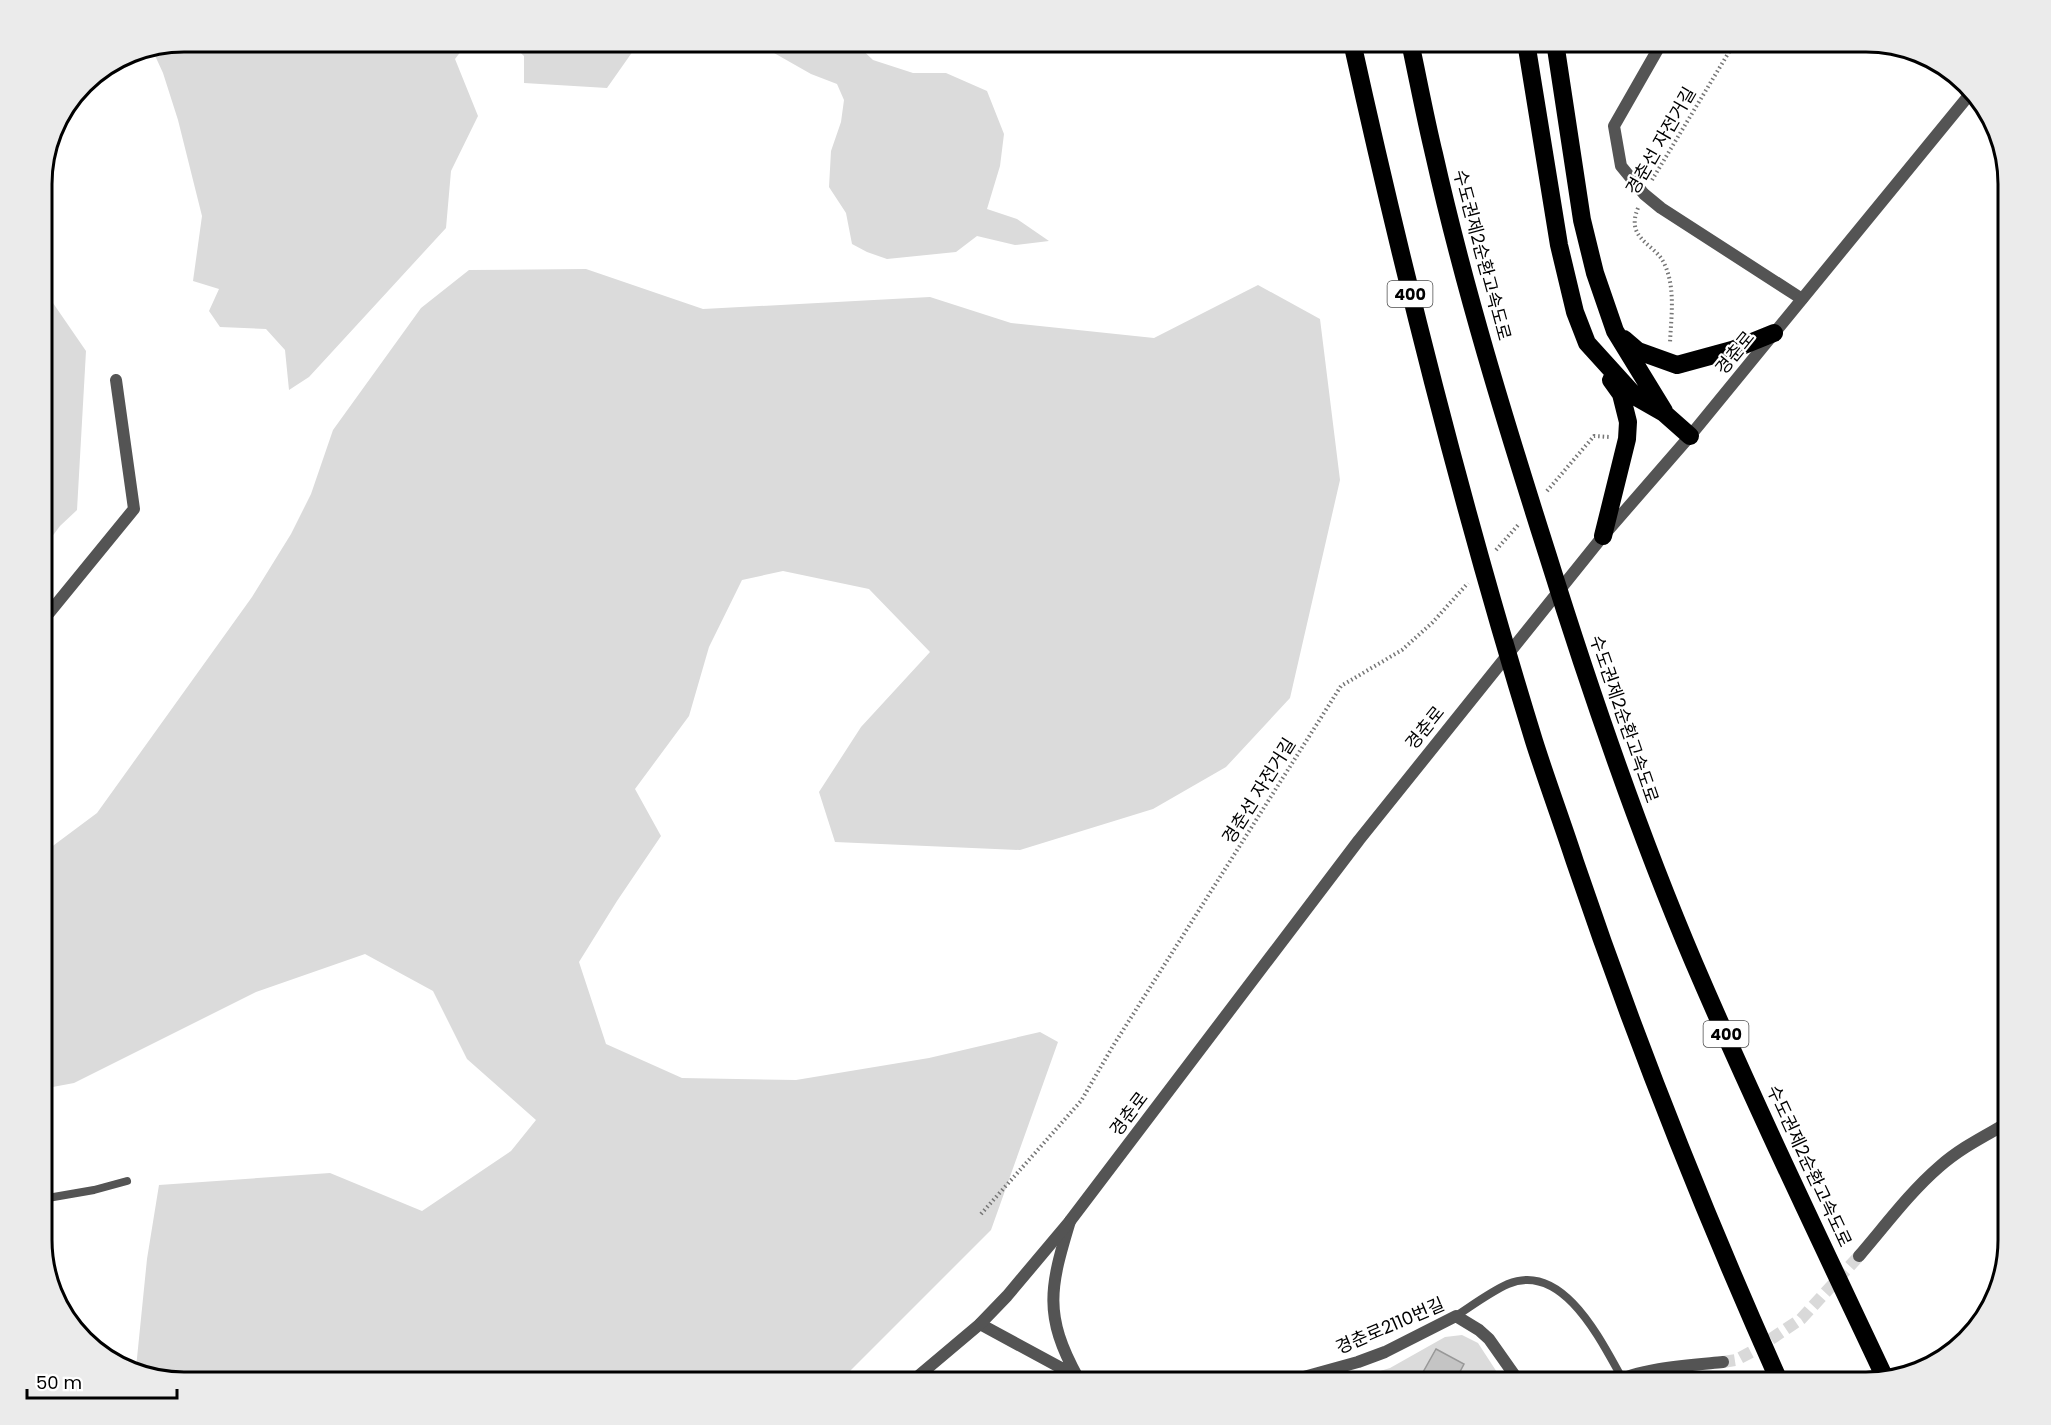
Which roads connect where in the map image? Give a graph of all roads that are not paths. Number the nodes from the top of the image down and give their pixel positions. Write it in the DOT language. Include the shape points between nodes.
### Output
graph roads {
  1 [pos="1354,52"];
  2 [pos="1412,52"];
  3 [pos="1528,52"];
  4 [pos="1557,52"];
  5 [pos="1656,52"];
  6 [pos="1967,98"];
  7 [pos="1803,299"];
  8 [pos="1615,331"];
  9 [pos="1774,333"];
  10 [pos="1587,344"];
  11 [pos="116,380"];
  12 [pos="1665,413"];
  13 [pos="1690,436"];
  14 [pos="1604,536"];
  15 [pos="53,608"];
  16 [pos="1998,1128"];
  17 [pos="127,1181"];
  18 [pos="53,1198"];
  19 [pos="1070,1221"];
  20 [pos="1859,1256"];
  21 [pos="1456,1316"];
  22 [pos="980,1324"];
  23 [pos="1723,1362"];
  24 [pos="1882,1371"];
  25 [pos="923,1372"];
  26 [pos="1068,1372"];
  27 [pos="1078,1372"];
  28 [pos="1321,1372"];
  29 [pos="1512,1372"];
  30 [pos="1613,1372"];
  31 [pos="1647,1372"];
  32 [pos="1775,1372"];
  1 -- 32 [label="highway, 400" via="1399,247 1475,544 1535,744 1602,941 1664,1104"];
  2 -- 24 [label="highway, 수도권제2순환고속도로 / 400" via="1462,266 1587,681 1693,961 1805,1212"];
  3 -- 10 [label="highway" via="1559,245 1572,302"];
  4 -- 8 [label="highway" via="1582,220 1594,273"];
  5 -- 7 [label="street" via="1614,126 1621,166 1661,208"];
  6 -- 7 [label="street, 경춘로"];
  7 -- 9 [label="street, 경춘로"];
  8 -- 9 [label="highway" via="1638,351 1677,365"];
  8 -- 12 [label="highway"];
  9 -- 13 [label="street, 경춘로"];
  10 -- 12 [label="highway" via="1636,397"];
  10 -- 14 [label="highway" via="1621,394 1628,422"];
  11 -- 15 [label="street" via="134,509"];
  12 -- 13 [label="highway"];
  13 -- 14 [label="street, 경춘로"];
  14 -- 19 [label="street, 경춘로" via="1359,840"];
  16 -- 20 [label="street" via="1940,1166"];
  17 -- 18 [label="lane"];
  19 -- 22 [label="street, 경춘로"];
  19 -- 27 [label="street" via="1059,1256 1053,1304 1061,1344"];
  21 -- 28 [label="street, 경춘로2110번길" via="1367,1359"];
  21 -- 29 [label="street, 경춘로2110번길" via="1489,1339"];
  21 -- 30 [label="lane" via="1508,1284 1522,1280 1548,1285 1584,1316"];
  22 -- 25 [label="street, 경춘로"];
  22 -- 26 [label="street"];
  23 -- 31 [label="street"];
}
